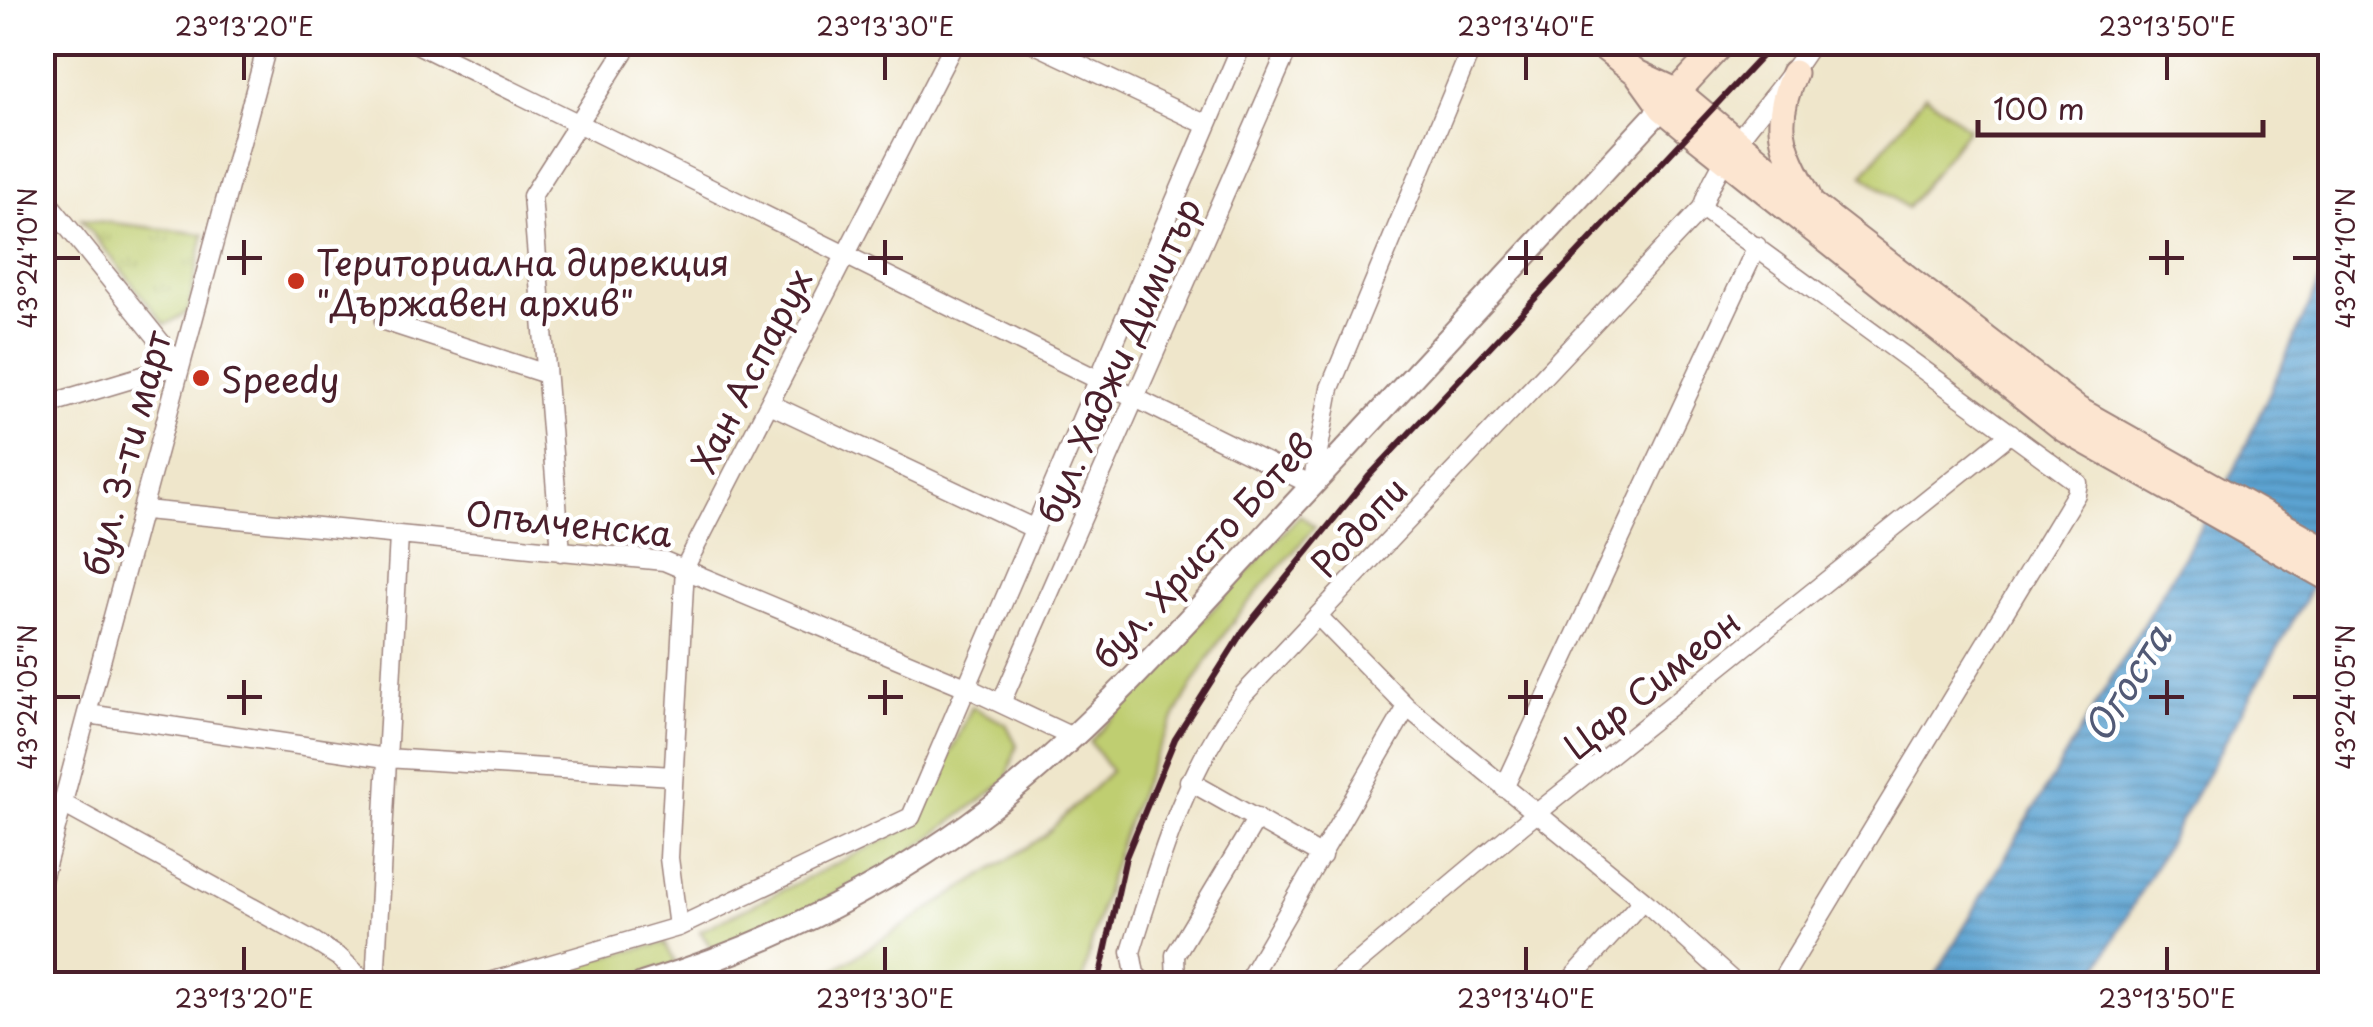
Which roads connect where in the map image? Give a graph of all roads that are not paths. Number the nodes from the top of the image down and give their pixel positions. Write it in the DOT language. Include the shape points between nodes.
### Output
graph roads {
  1 [pos="268,42"];
  2 [pos="413,42"];
  3 [pos="630,42"];
  4 [pos="955,42"];
  5 [pos="1031,42"];
  6 [pos="1243,42"];
  7 [pos="1291,42"];
  8 [pos="1474,42"];
  9 [pos="1596,42"];
  10 [pos="1723,42"];
  11 [pos="1812,42"];
  12 [pos="1794,73"];
  13 [pos="1670,100"];
  14 [pos="1207,125"];
  15 [pos="575,126"];
  16 [pos="1729,150"];
  17 [pos="42,195"];
  18 [pos="1813,205"];
  19 [pos="1702,208"];
  20 [pos="1757,246"];
  21 [pos="846,257"];
  22 [pos="384,322"];
  23 [pos="179,365"];
  24 [pos="543,373"];
  25 [pos="1097,379"];
  26 [pos="1136,399"];
  27 [pos="770,404"];
  28 [pos="42,406"];
  29 [pos="2012,433"];
  30 [pos="2122,450"];
  31 [pos="1312,485"];
  32 [pos="145,510"];
  33 [pos="1035,529"];
  34 [pos="399,536"];
  35 [pos="561,552"];
  36 [pos="2330,552"];
  37 [pos="685,567"];
  38 [pos="2330,578"];
  39 [pos="1318,616"];
  40 [pos="968,688"];
  41 [pos="1001,703"];
  42 [pos="1408,706"];
  43 [pos="88,714"];
  44 [pos="1072,737"];
  45 [pos="386,758"];
  46 [pos="673,776"];
  47 [pos="1189,781"];
  48 [pos="1504,788"];
  49 [pos="65,805"];
  50 [pos="1538,816"];
  51 [pos="1258,818"];
  52 [pos="1322,856"];
  53 [pos="42,880"];
  54 [pos="1642,900"];
  55 [pos="678,927"];
  56 [pos="371,984"];
  57 [pos="483,984"];
  58 [pos="642,984"];
  59 [pos="1145,984"];
  60 [pos="1176,984"];
  61 [pos="1246,984"];
  62 [pos="1332,984"];
  63 [pos="1567,984"];
  64 [pos="1736,984"];
  65 [pos="1779,984"];
  1 -- 23 [label="street, бул. 3-ти март"];
  2 -- 15 [label="street"];
  3 -- 15 [label="street"];
  4 -- 21 [label="street, Хан Аспарух"];
  5 -- 14 [label="street"];
  6 -- 14 [label="street, бул. Хаджи Димитър"];
  7 -- 26 [label="street, бул. Хаджи Димитър"];
  8 -- 31 [label="street" via="1330,388"];
  9 -- 13 [label="main road"];
  10 -- 13 [label="main road, бул. Христо Ботев"];
  11 -- 12 [label="street, Родопи"];
  12 -- 16 [label="street, Родопи"];
  12 -- 18 [label="main road" via="1780,132"];
  13 -- 16 [label="main road"];
  13 -- 31 [label="street, бул. Христо Ботев"];
  14 -- 25 [label="street, бул. Хаджи Димитър"];
  15 -- 21 [label="street"];
  15 -- 24 [label="street" via="532,196"];
  16 -- 18 [label="main road"];
  16 -- 19 [label="street, Родопи"];
  16 -- 30 [label="main road" via="2015,392"];
  17 -- 23 [label="street"];
  18 -- 30 [label="main road"];
  19 -- 20 [label="street"];
  19 -- 39 [label="street, Родопи"];
  20 -- 29 [label="street"];
  20 -- 48 [label="street"];
  21 -- 25 [label="street"];
  21 -- 27 [label="street, Хан Аспарух"];
  22 -- 24 [label="street"];
  23 -- 28 [label="street"];
  23 -- 32 [label="street, бул. 3-ти март"];
  24 -- 35 [label="street"];
  25 -- 26 [label="street"];
  25 -- 33 [label="street, бул. Хаджи Димитър"];
  26 -- 31 [label="street"];
  26 -- 41 [label="street, бул. Хаджи Димитър"];
  27 -- 33 [label="street"];
  27 -- 37 [label="street, Хан Аспарух"];
  29 -- 50 [label="street, Цар Симеон"];
  29 -- 65 [label="street" via="2078,482 2076,494"];
  30 -- 36 [label="main road"];
  30 -- 38 [label="main road"];
  31 -- 44 [label="street, бул. Христо Ботев"];
  32 -- 34 [label="street, Опълченска"];
  32 -- 43 [label="street, бул. 3-ти март"];
  33 -- 40 [label="street, бул. Хаджи Димитър"];
  34 -- 35 [label="street, Опълченска"];
  34 -- 45 [label="street"];
  35 -- 37 [label="street, Опълченска" via="647,557"];
  37 -- 40 [label="street, Опълченска"];
  37 -- 46 [label="street, Хан Аспарух"];
  39 -- 42 [label="street"];
  39 -- 47 [label="street, Родопи" via="1215,732"];
  40 -- 41 [label="street, Опълченска"];
  40 -- 55 [label="street, бул. Хаджи Димитър" via="911,816"];
  41 -- 44 [label="street, Опълченска"];
  42 -- 48 [label="street"];
  42 -- 52 [label="street"];
  43 -- 45 [label="street"];
  43 -- 49 [label="street, бул. 3-ти март"];
  44 -- 58 [label="street, бул. Христо Ботев" via="1007,794 913,860 705,965"];
  45 -- 46 [label="street"];
  45 -- 56 [label="street"];
  46 -- 55 [label="street, Хан Аспарух" via="668,858"];
  47 -- 51 [label="street"];
  47 -- 59 [label="street, Родопи" via="1131,952 1134,974"];
  48 -- 50 [label="street"];
  49 -- 53 [label="street, бул. 3-ти март"];
  49 -- 56 [label="street" via="315,942"];
  50 -- 54 [label="street"];
  50 -- 62 [label="street, Цар Симеон"];
  51 -- 52 [label="street"];
  51 -- 60 [label="street" via="1172,960"];
  52 -- 61 [label="street"];
  54 -- 63 [label="street"];
  54 -- 64 [label="street"];
  55 -- 57 [label="street, бул. Хаджи Димитър"];
}
